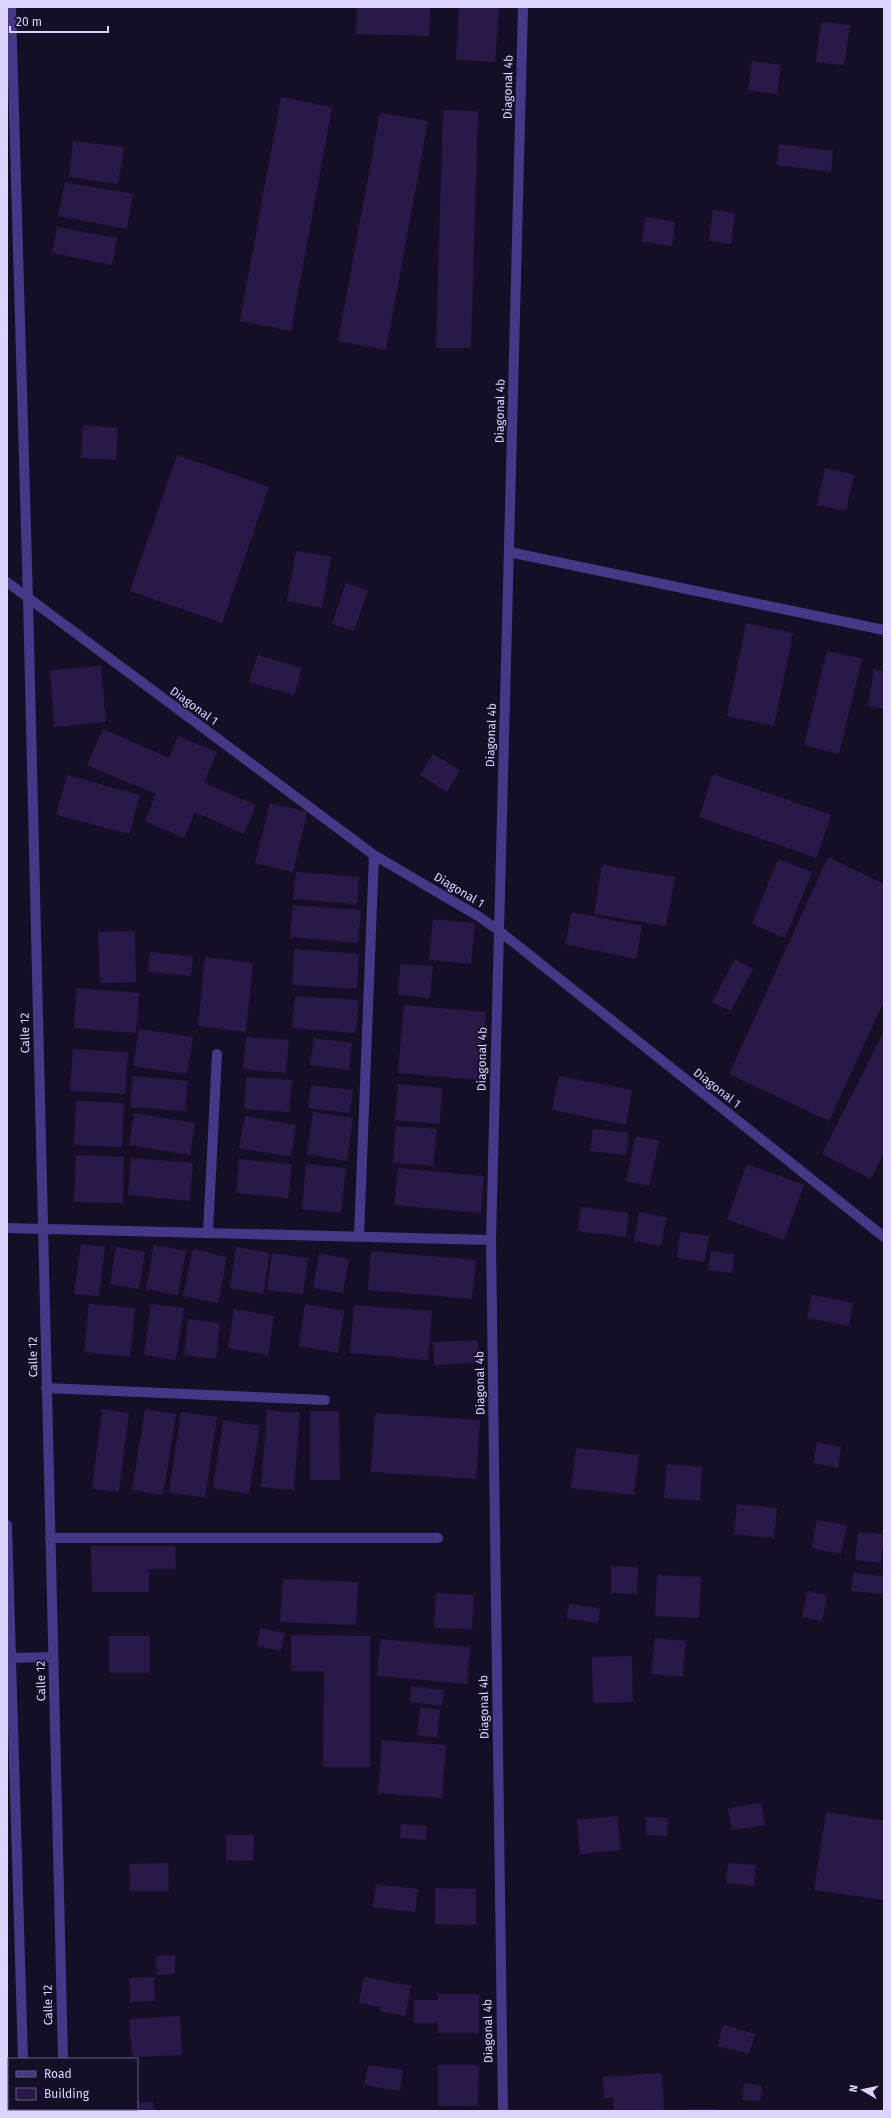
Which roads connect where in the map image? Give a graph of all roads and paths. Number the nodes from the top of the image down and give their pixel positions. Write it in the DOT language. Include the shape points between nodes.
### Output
graph roads {
  1 [pos="11,7"];
  2 [pos="523,7"];
  3 [pos="509,552"];
  4 [pos="7,582"];
  5 [pos="28,599"];
  6 [pos="884,630"];
  7 [pos="374,855"];
  8 [pos="498,930"];
  9 [pos="217,1054"];
  10 [pos="7,1228"];
  11 [pos="43,1228"];
  12 [pos="208,1232"];
  13 [pos="359,1236"];
  14 [pos="884,1237"];
  15 [pos="491,1240"];
  16 [pos="46,1388"];
  17 [pos="325,1400"];
  18 [pos="7,1525"];
  19 [pos="50,1538"];
  20 [pos="438,1538"];
  21 [pos="53,1657"];
  22 [pos="11,1658"];
  23 [pos="23,2058"];
  24 [pos="63,2058"];
  25 [pos="503,2111"];
  1 -- 5 [label="street, Calle 12"];
  2 -- 3 [label="street, Diagonal 4b"];
  3 -- 6 [label="street"];
  3 -- 8 [label="street, Diagonal 4b"];
  4 -- 5 [label="street, Diagonal 1"];
  5 -- 7 [label="street, Diagonal 1"];
  5 -- 11 [label="street, Calle 12"];
  7 -- 8 [label="street, Diagonal 1"];
  7 -- 13 [label="street"];
  8 -- 14 [label="street, Diagonal 1"];
  8 -- 15 [label="street, Diagonal 4b"];
  9 -- 12 [label="street"];
  10 -- 11 [label="street"];
  11 -- 12 [label="street"];
  11 -- 16 [label="street, Calle 12"];
  12 -- 13 [label="street"];
  13 -- 15 [label="street"];
  15 -- 25 [label="street, Diagonal 4b"];
  16 -- 17 [label="street"];
  16 -- 19 [label="street, Calle 12"];
  18 -- 22 [label="street"];
  19 -- 20 [label="street"];
  19 -- 21 [label="street, Calle 12"];
  21 -- 22 [label="street"];
  21 -- 24 [label="street, Calle 12"];
  22 -- 23 [label="street"];
}
